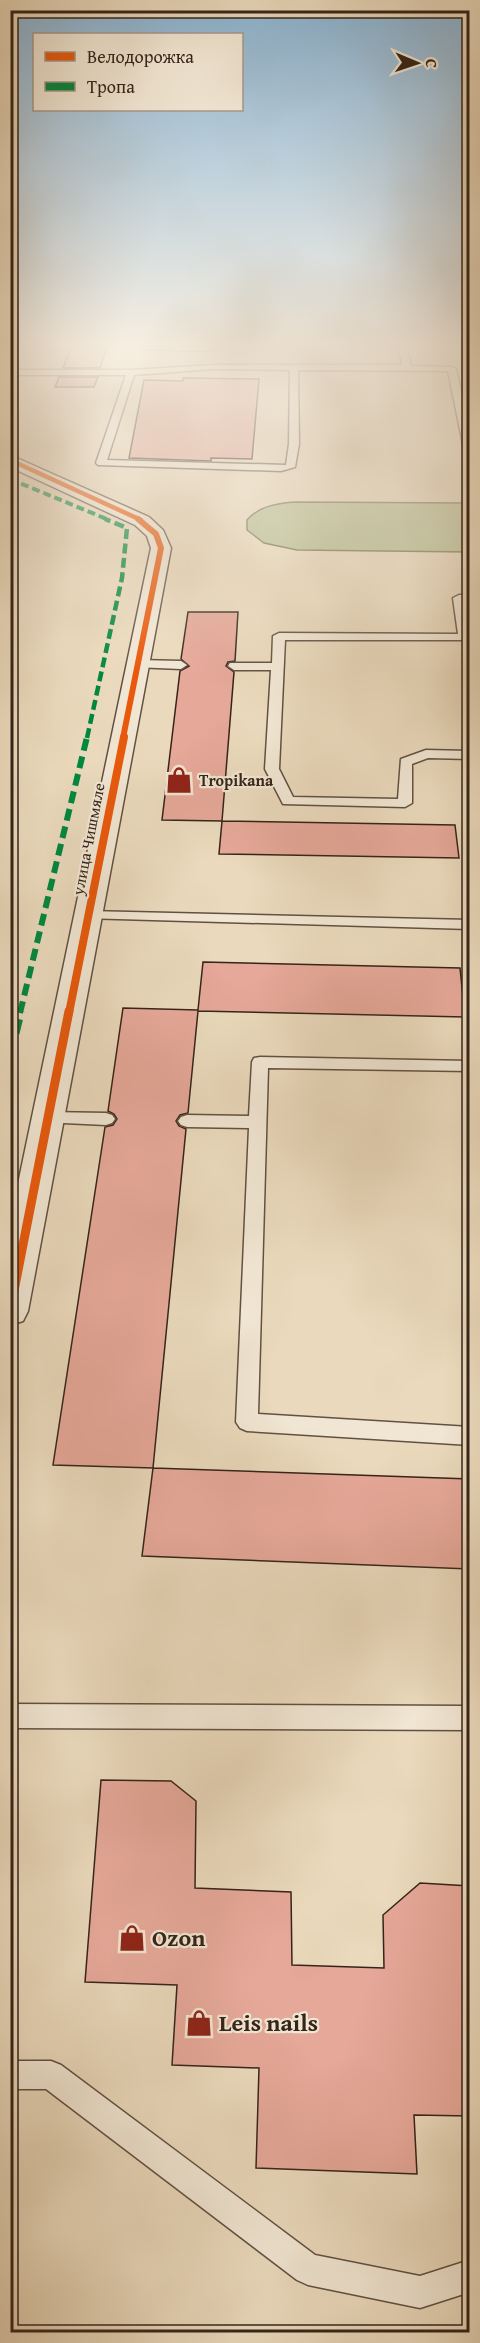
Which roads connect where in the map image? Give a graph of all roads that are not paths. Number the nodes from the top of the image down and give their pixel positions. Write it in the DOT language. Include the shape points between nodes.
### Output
graph roads {
  1 [pos="103,456"];
  2 [pos="292,456"];
  3 [pos="10,460"];
  4 [pos="470,598"];
  5 [pos="138,664"];
  6 [pos="181,665"];
  7 [pos="234,666"];
  8 [pos="277,667"];
  9 [pos="470,755"];
  10 [pos="88,915"];
  11 [pos="470,925"];
  12 [pos="470,1066"];
  13 [pos="48,1118"];
  14 [pos="106,1119"];
  15 [pos="187,1121"];
  16 [pos="258,1122"];
  17 [pos="10,1311"];
  18 [pos="470,1436"];
  19 [pos="10,1716"];
  20 [pos="470,1718"];
  21 [pos="10,2075"];
  22 [pos="470,2276"];
  1 -- 2 [label="lane" via="101,463 281,468 290,467"];
  3 -- 5 [label="street, улица Чишмяле" via="142,521 156,534 161,548"];
  4 -- 8 [label="lane" via="459,598 464,638 279,636"];
  5 -- 6 [label="lane"];
  5 -- 10 [label="street, улица Чишмяле"];
  7 -- 8 [label="lane"];
  8 -- 9 [label="lane" via="272,769 288,801 405,803 406,762 426,754"];
  10 -- 11 [label="lane"];
  10 -- 13 [label="street, улица Чишмяле"];
  12 -- 16 [label="lane" via="261,1062"];
  13 -- 14 [label="lane"];
  13 -- 17 [label="street, улица Чишмяле"];
  15 -- 16 [label="lane"];
  16 -- 18 [label="lane" via="247,1422"];
  19 -- 20 [label="lane"];
  21 -- 22 [label="lane" via="51,2075 308,2269 420,2292"];
}
